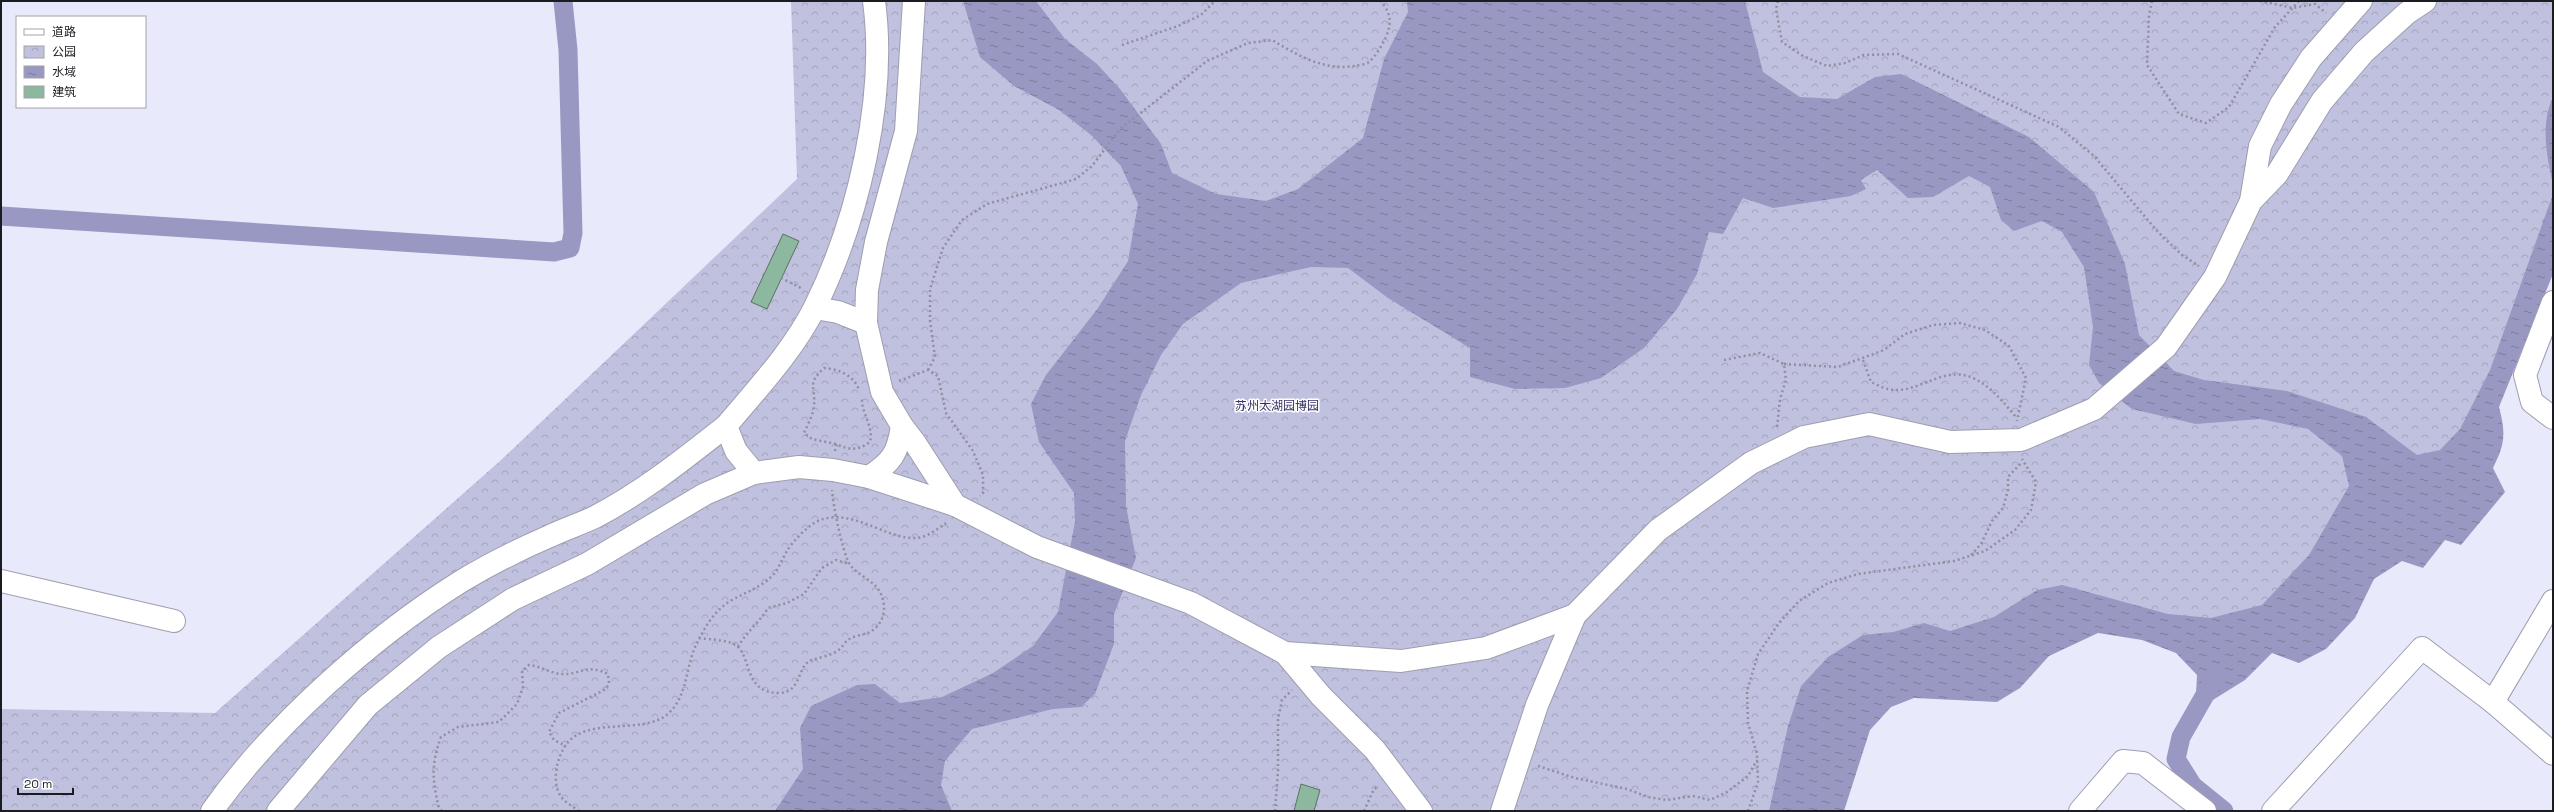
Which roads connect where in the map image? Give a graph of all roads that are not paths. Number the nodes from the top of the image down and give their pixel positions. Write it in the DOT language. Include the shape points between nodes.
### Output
graph roads {
  1 [pos="874,1"];
  2 [pos="914,1"];
  3 [pos="2361,1"];
  4 [pos="2425,1"];
  5 [pos="2251,201"];
  6 [pos="2553,302"];
  7 [pos="815,308"];
  8 [pos="866,322"];
  9 [pos="2553,418"];
  10 [pos="726,426"];
  11 [pos="902,426"];
  12 [pos="754,473"];
  13 [pos="869,477"];
  14 [pos="959,507"];
  15 [pos="1,581"];
  16 [pos="2553,601"];
  17 [pos="1575,615"];
  18 [pos="174,621"];
  19 [pos="1285,653"];
  20 [pos="2493,702"];
  21 [pos="2553,754"];
  22 [pos="212,811"];
  23 [pos="278,811"];
  24 [pos="1421,811"];
  25 [pos="1502,811"];
  26 [pos="2080,811"];
  27 [pos="2205,811"];
  28 [pos="2273,811"];
  1 -- 7 [label="street" via="875,98 864,166 845,235"];
  2 -- 8 [label="street" via="906,131 876,242 866,290"];
  3 -- 5 [label="street" via="2311,58 2281,104 2260,146"];
  4 -- 5 [label="street" via="2407,13 2364,52 2322,101 2277,174"];
  5 -- 17 [label="street" via="2215,277 2166,347 2094,409 2021,440 1950,442 1869,424 1804,437 1751,463 1658,530"];
  6 -- 9 [label="street" via="2525,375 2532,402"];
  7 -- 8 [label="street" via="838,312"];
  7 -- 10 [label="street" via="790,346"];
  8 -- 11 [label="street" via="872,394"];
  10 -- 12 [label="street" via="736,451"];
  10 -- 22 [label="street" via="640,491 594,517 549,536 461,582 381,640 301,709 264,746"];
  11 -- 13 [label="street" via="898,448 886,466"];
  11 -- 14 [label="street"];
  12 -- 13 [label="street" via="798,467"];
  12 -- 23 [label="street" via="705,494 587,564 513,599 439,647 368,705"];
  13 -- 14 [label="street"];
  14 -- 19 [label="street" via="1037,547 1191,602"];
  15 -- 18 [label="street"];
  16 -- 20 [label="street"];
  17 -- 19 [label="street" via="1486,648 1401,661"];
  17 -- 25 [label="street" via="1537,705"];
  19 -- 24 [label="street" via="1375,750"];
  20 -- 21 [label="street"];
  20 -- 28 [label="street" via="2422,648"];
  26 -- 27 [label="street" via="2123,761 2144,763"];
}
